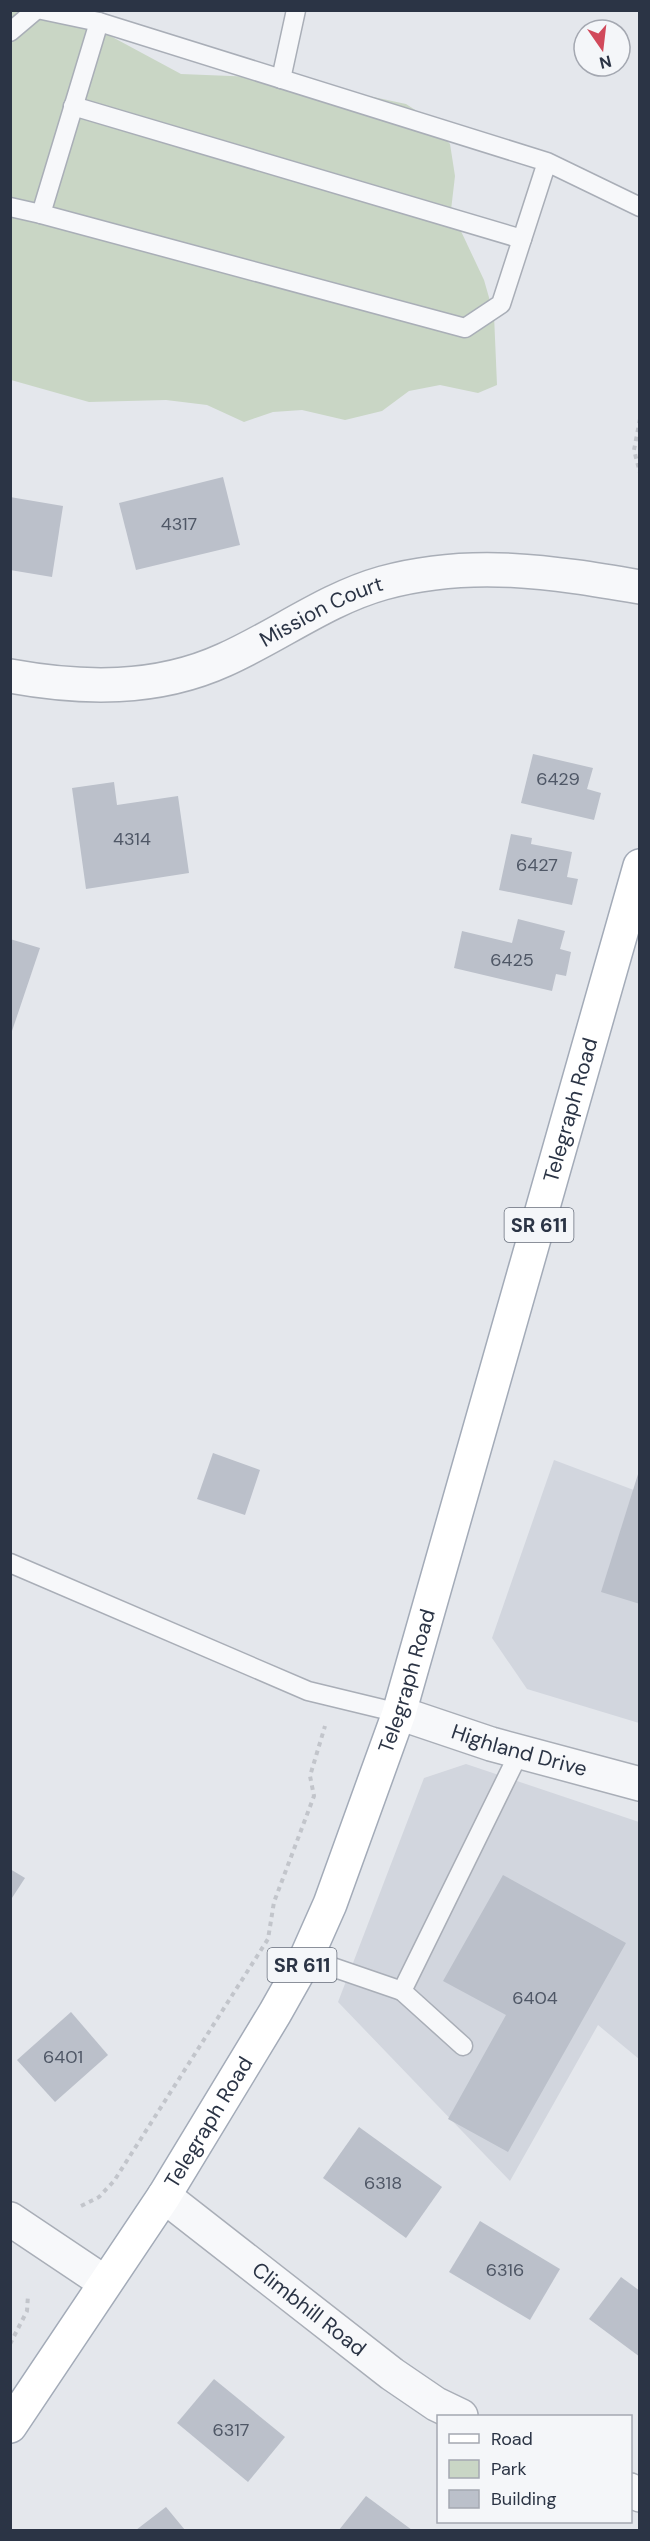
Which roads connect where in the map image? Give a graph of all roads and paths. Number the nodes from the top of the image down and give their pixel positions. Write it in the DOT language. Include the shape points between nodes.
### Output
graph roads {
  1 [pos="36,10"];
  2 [pos="42,10"];
  3 [pos="296,10"];
  4 [pos="99,22"];
  5 [pos="10,32"];
  6 [pos="281,79"];
  7 [pos="73,106"];
  8 [pos="547,162"];
  9 [pos="10,207"];
  10 [pos="639,207"];
  11 [pos="41,214"];
  12 [pos="522,239"];
  13 [pos="639,418"];
  14 [pos="639,473"];
  15 [pos="639,586"];
  16 [pos="10,676"];
  17 [pos="639,866"];
  18 [pos="10,1563"];
  19 [pos="399,1713"];
  20 [pos="325,1725"];
  21 [pos="520,1751"];
  22 [pos="639,1784"];
  23 [pos="306,1958"];
  24 [pos="402,1991"];
  25 [pos="463,2046"];
  26 [pos="164,2196"];
  27 [pos="81,2206"];
  28 [pos="10,2218"];
  29 [pos="105,2282"];
  30 [pos="28,2295"];
  31 [pos="10,2344"];
  32 [pos="459,2415"];
  33 [pos="10,2426"];
  1 -- 5 [label="lane"];
  2 -- 4 [label="lane"];
  3 -- 6 [label="lane"];
  4 -- 6 [label="lane"];
  4 -- 7 [label="lane"];
  6 -- 8 [label="lane"];
  7 -- 11 [label="lane"];
  7 -- 12 [label="lane"];
  8 -- 10 [label="lane"];
  8 -- 12 [label="lane"];
  9 -- 11 [label="lane"];
  11 -- 12 [label="lane" via="465,328 501,304"];
  13 -- 14 [label="path" via="634,450"];
  15 -- 16 [label="street, Mission Court" via="508,569 445,571 383,584 336,602 223,661 169,678 112,686 55,684"];
  17 -- 19 [label="main road, Telegraph Road / SR 611"];
  18 -- 19 [label="lane" via="308,1691"];
  19 -- 21 [label="street, Highland Drive"];
  19 -- 23 [label="main road, Telegraph Road / SR 611"];
  20 -- 27 [label="path" via="309,1776 314,1796 274,1902 268,1939 114,2181 99,2198"];
  21 -- 22 [label="street, Highland Drive"];
  21 -- 24 [label="lane"];
  23 -- 24 [label="lane"];
  23 -- 26 [label="main road, Telegraph Road / SR 611"];
  24 -- 25 [label="lane"];
  26 -- 29 [label="main road, Telegraph Road / SR 611"];
  26 -- 32 [label="street, Climbhill Road" via="392,2374"];
  28 -- 29 [label="street"];
  29 -- 33 [label="main road, Telegraph Road / SR 611"];
  30 -- 31 [label="path" via="27,2311"];
}
